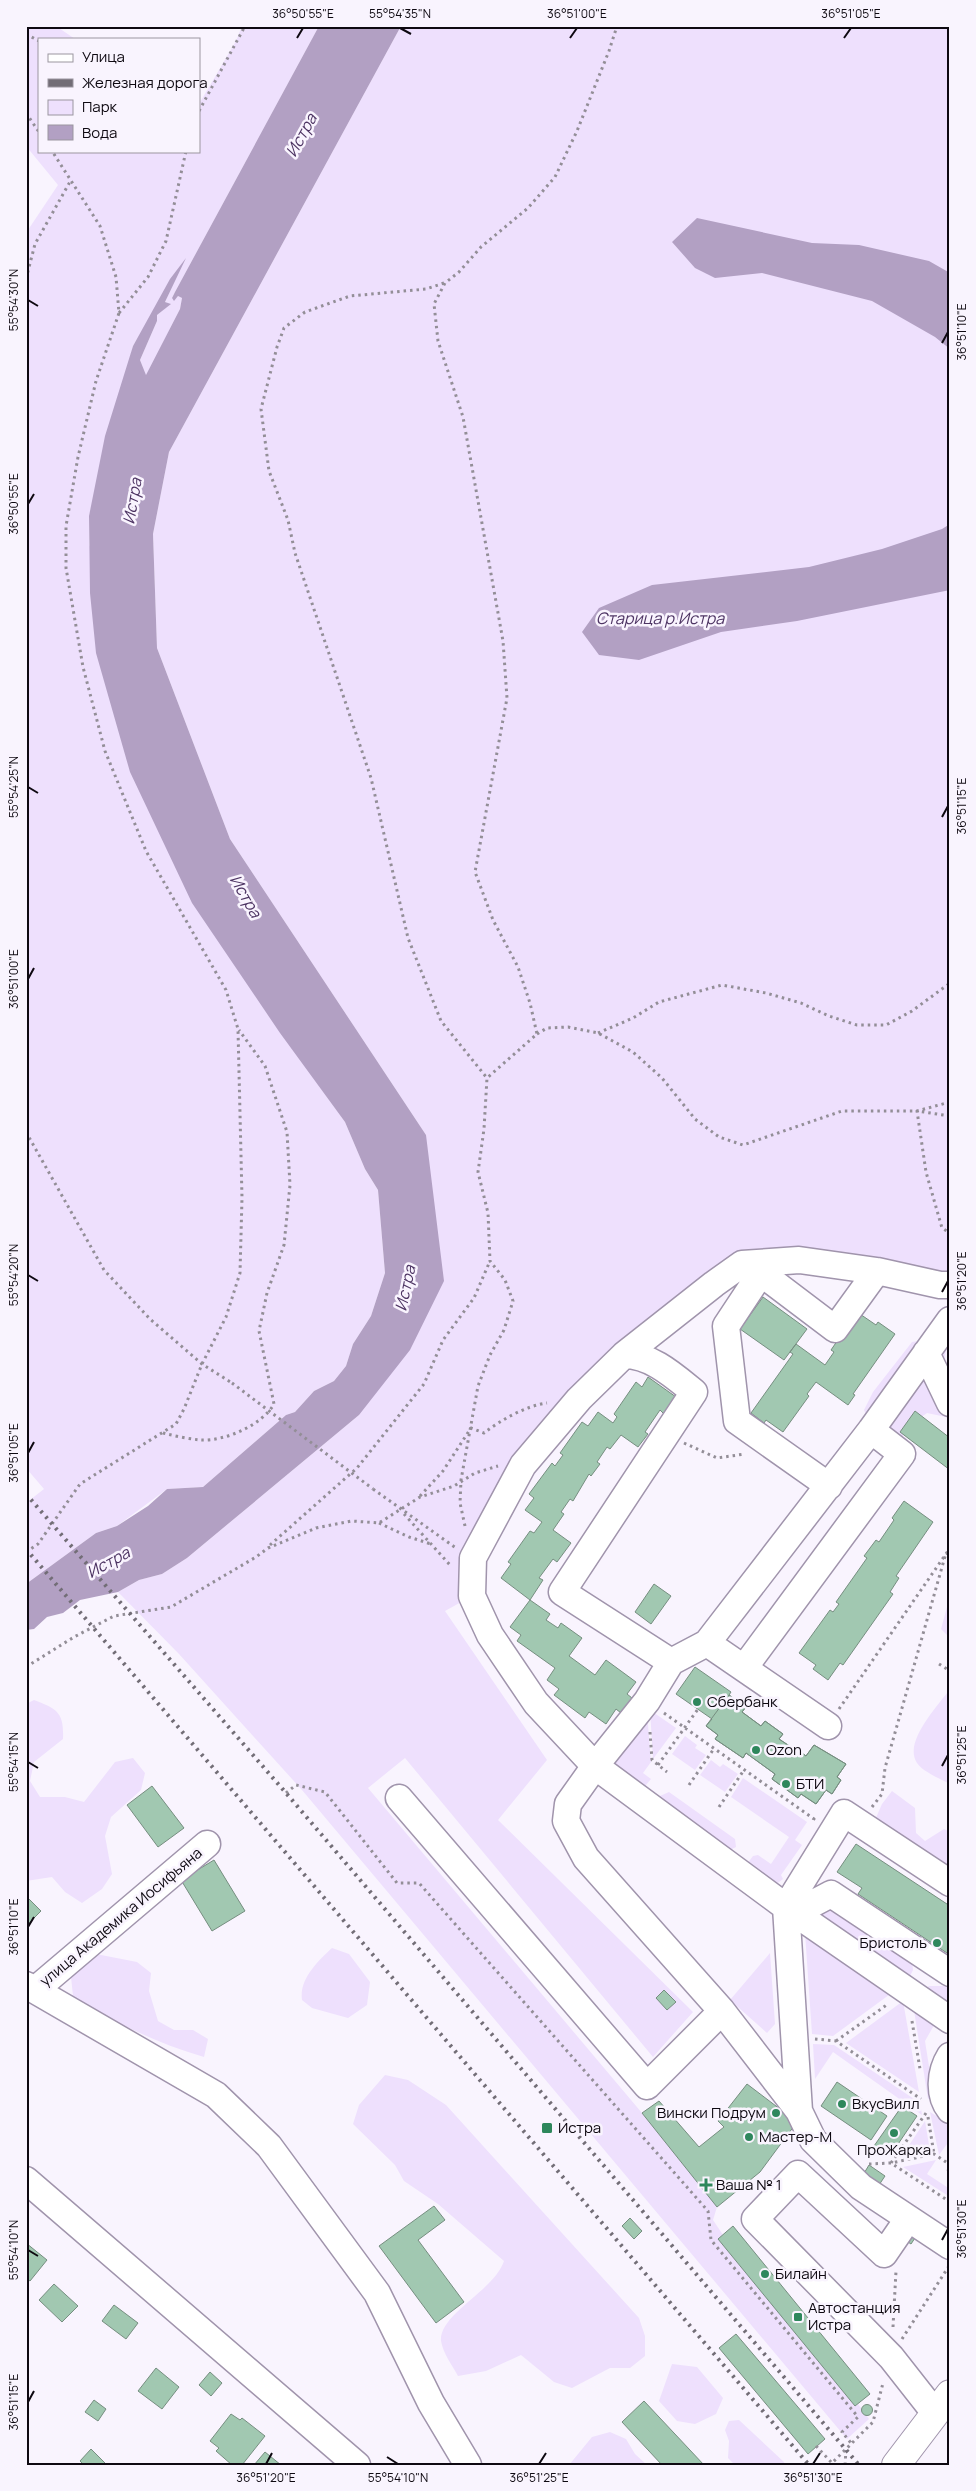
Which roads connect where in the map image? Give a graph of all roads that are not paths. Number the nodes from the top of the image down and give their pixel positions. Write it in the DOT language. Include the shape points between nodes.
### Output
graph roads {
  1 [pos="752,1268"];
  2 [pos="877,1271"];
  3 [pos="950,1285"];
  4 [pos="950,1320"];
  5 [pos="926,1352"];
  6 [pos="624,1355"];
  7 [pos="950,1403"];
  8 [pos="871,1430"];
  9 [pos="828,1486"];
  10 [pos="707,1643"];
  11 [pos="671,1662"];
  12 [pos="744,1668"];
  13 [pos="828,1726"];
  14 [pos="595,1766"];
  15 [pos="399,1798"];
  16 [pos="207,1844"];
  17 [pos="950,1883"];
  18 [pos="790,1910"];
  19 [pos="929,1958"];
  20 [pos="950,1973"];
  21 [pos="31,1987"];
  22 [pos="907,1991"];
  23 [pos="722,2011"];
  24 [pos="950,2020"];
  25 [pos="950,2056"];
  26 [pos="940,2108"];
  27 [pos="799,2111"];
  28 [pos="26,2180"];
  29 [pos="904,2226"];
  30 [pos="950,2246"];
  31 [pos="946,2401"];
  32 [pos="357,2465"];
  33 [pos="468,2465"];
  34 [pos="896,2465"];
  1 -- 2 [label="street" via="799,1260"];
  1 -- 2 [label="street" via="834,1329"];
  1 -- 6 [label="street" via="714,1284"];
  1 -- 9 [label="street" via="726,1326 736,1421"];
  2 -- 3 [label="street"];
  4 -- 5 [label="street"];
  5 -- 7 [label="street"];
  5 -- 8 [label="street"];
  6 -- 11 [label="street" via="639,1355 666,1370 694,1392 562,1592"];
  6 -- 14 [label="street" via="579,1399 523,1465 474,1558 472,1596 490,1635 536,1703"];
  8 -- 9 [label="street"];
  8 -- 12 [label="street" via="902,1454"];
  9 -- 10 [label="street"];
  10 -- 11 [label="street"];
  10 -- 12 [label="street"];
  11 -- 14 [label="street" via="647,1701"];
  12 -- 13 [label="street"];
  14 -- 18 [label="street"];
  14 -- 23 [label="street" via="568,1804 566,1821 586,1858"];
  15 -- 23 [label="street" via="647,2086"];
  16 -- 21 [label="street, улица Академика Иосифьяна"];
  17 -- 18 [label="street" via="844,1813"];
  18 -- 19 [label="street" via="831,1894"];
  18 -- 22 [label="street"];
  18 -- 27 [label="street"];
  19 -- 20 [label="street"];
  19 -- 22 [label="street"];
  21 -- 33 [label="street, улица Академика Иосифьяна" via="216,2095 269,2146 377,2293 432,2403"];
  22 -- 24 [label="street"];
  23 -- 27 [label="street"];
  25 -- 26 [label="street" via="942,2069"];
  27 -- 29 [label="street" via="813,2140"];
  28 -- 32 [label="street"];
  29 -- 30 [label="street"];
  29 -- 31 [label="street" via="884,2254 798,2174 755,2218 891,2357"];
  31 -- 34 [label="main road"];
}
